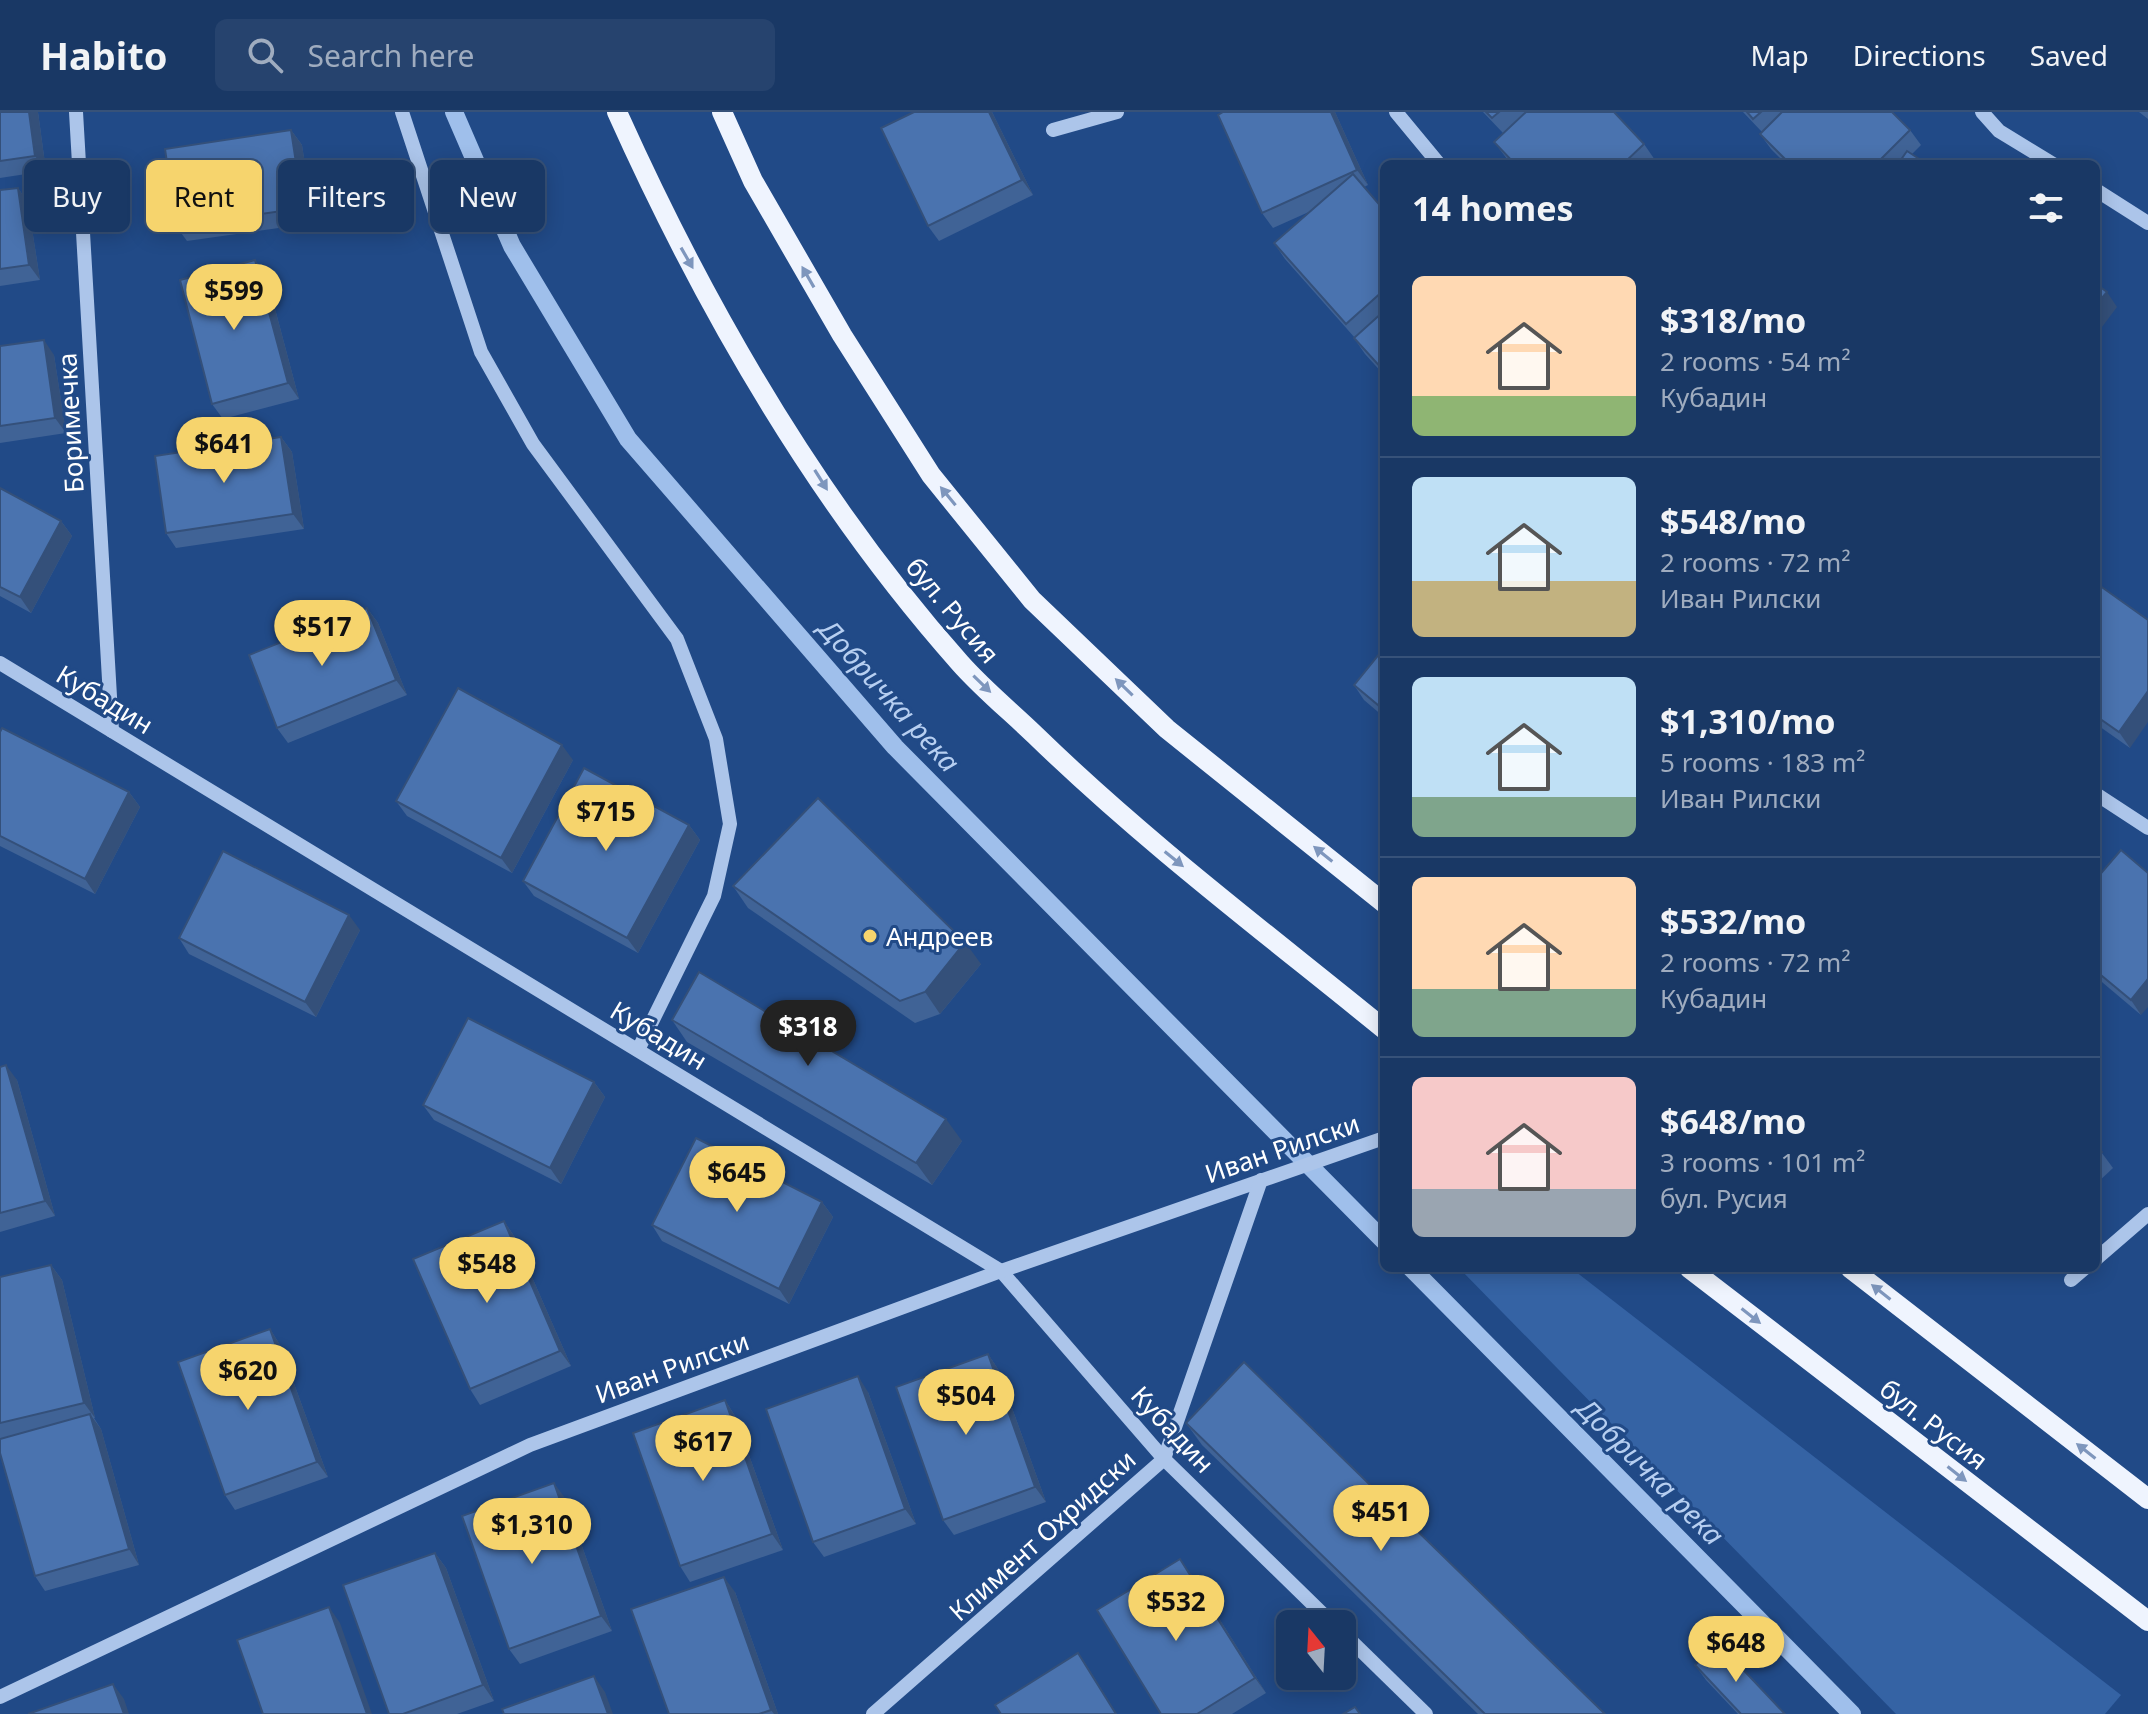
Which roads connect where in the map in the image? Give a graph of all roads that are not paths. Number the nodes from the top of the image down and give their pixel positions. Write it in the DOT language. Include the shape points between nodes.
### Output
graph roads {
  1 [pos="76,112"];
  2 [pos="402,112"];
  3 [pos="617,112"];
  4 [pos="722,112"];
  5 [pos="1117,112"];
  6 [pos="1396,112"];
  7 [pos="1982,112"];
  8 [pos="1053,130"];
  9 [pos="1436,160"];
  10 [pos="2046,160"];
  11 [pos="2100,193"];
  12 [pos="2148,223"];
  13 [pos="0,663"];
  14 [pos="112,731"];
  15 [pos="2100,797"];
  16 [pos="2148,828"];
  17 [pos="1380,900"];
  18 [pos="1380,1026"];
  19 [pos="638,1050"];
  20 [pos="1380,1139"];
  21 [pos="1261,1180"];
  22 [pos="2148,1214"];
  23 [pos="2100,1256"];
  24 [pos="1001,1271"];
  25 [pos="1694,1272"];
  26 [pos="1855,1272"];
  27 [pos="2080,1272"];
  28 [pos="2071,1280"];
  29 [pos="1164,1459"];
  30 [pos="2148,1499"];
  31 [pos="1319,1610"];
  32 [pos="2148,1621"];
  33 [pos="1356,1646"];
  34 [pos="0,1697"];
  35 [pos="873,1714"];
  36 [pos="1426,1714"];
  1 -- 14 [label="street, Боримечка"];
  2 -- 19 [label="street" via="481,352 533,444 677,639 716,739 730,824 714,896"];
  3 -- 18 [label="main road, бул. Русия, one-way" via="668,225 760,384 853,530 961,664 1103,801"];
  17 -- 4 [label="main road, one-way" via="1167,729 1032,600 922,462 760,194"];
  5 -- 8 [label="street"];
  6 -- 9 [label="street"];
  7 -- 10 [label="street" via="1999,131"];
  11 -- 12 [label="street"];
  13 -- 14 [label="street, Кубадин"];
  14 -- 19 [label="street, Кубадин"];
  15 -- 16 [label="street"];
  19 -- 24 [label="street, Кубадин"];
  20 -- 21 [label="street, Иван Рилски"];
  21 -- 24 [label="street, Иван Рилски"];
  21 -- 29 [label="street, Климент Охридски"];
  22 -- 23 [label="street"];
  24 -- 29 [label="street, Кубадин"];
  24 -- 34 [label="street, Иван Рилски" via="530,1445"];
  25 -- 32 [label="main road, бул. Русия, one-way"];
  30 -- 26 [label="main road, one-way"];
  27 -- 28 [label="street"];
  29 -- 31 [label="street, Кубадин"];
  29 -- 35 [label="street, Климент Охридски"];
  33 -- 36 [label="street"];
}
